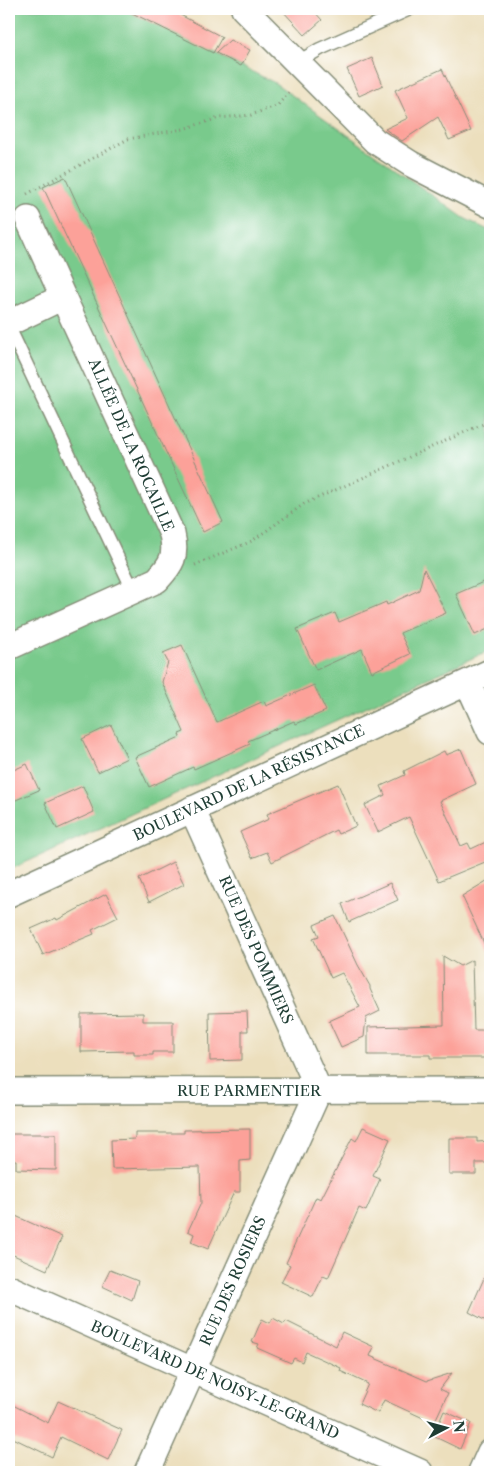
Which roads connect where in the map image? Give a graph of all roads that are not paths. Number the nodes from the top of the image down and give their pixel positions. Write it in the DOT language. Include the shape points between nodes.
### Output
graph roads {
  1 [pos="244,9"];
  2 [pos="410,9"];
  3 [pos="303,68"];
  4 [pos="490,205"];
  5 [pos="28,219"];
  6 [pos="63,297"];
  7 [pos="9,325"];
  8 [pos="133,590"];
  9 [pos="9,647"];
  10 [pos="490,672"];
  11 [pos="468,683"];
  12 [pos="490,732"];
  13 [pos="192,809"];
  14 [pos="9,894"];
  15 [pos="319,1090"];
  16 [pos="490,1090"];
  17 [pos="9,1091"];
  18 [pos="9,1288"];
  19 [pos="193,1370"];
  20 [pos="490,1452"];
  21 [pos="147,1472"];
  22 [pos="420,1472"];
  23 [pos="481,1472"];
  1 -- 3 [label="street"];
  2 -- 3 [label="lane" via="320,49"];
  3 -- 4 [label="street" via="375,141 411,164"];
  5 -- 6 [label="street, ALLÉE DE LA ROCAILLE"];
  6 -- 7 [label="street"];
  6 -- 8 [label="street, ALLÉE DE LA ROCAILLE" via="172,534 175,548 170,566 157,580"];
  7 -- 8 [label="lane"];
  8 -- 9 [label="street, ALLÉE DE LA ROCAILLE"];
  10 -- 11 [label="street, BOULEVARD DE LA RÉSISTANCE"];
  11 -- 12 [label="street"];
  11 -- 13 [label="street, BOULEVARD DE LA RÉSISTANCE"];
  13 -- 14 [label="street, BOULEVARD DE LA RÉSISTANCE"];
  13 -- 15 [label="street, RUE DES POMMIERS"];
  15 -- 16 [label="street, RUE PARMENTIER"];
  15 -- 17 [label="street, RUE PARMENTIER"];
  15 -- 19 [label="street, RUE DES ROSIERS"];
  18 -- 19 [label="street, BOULEVARD DE NOISY-LE-GRAND"];
  19 -- 21 [label="street, RUE DES ROSIERS"];
  19 -- 22 [label="street, BOULEVARD DE NOISY-LE-GRAND"];
  20 -- 23 [label="street"];
}
